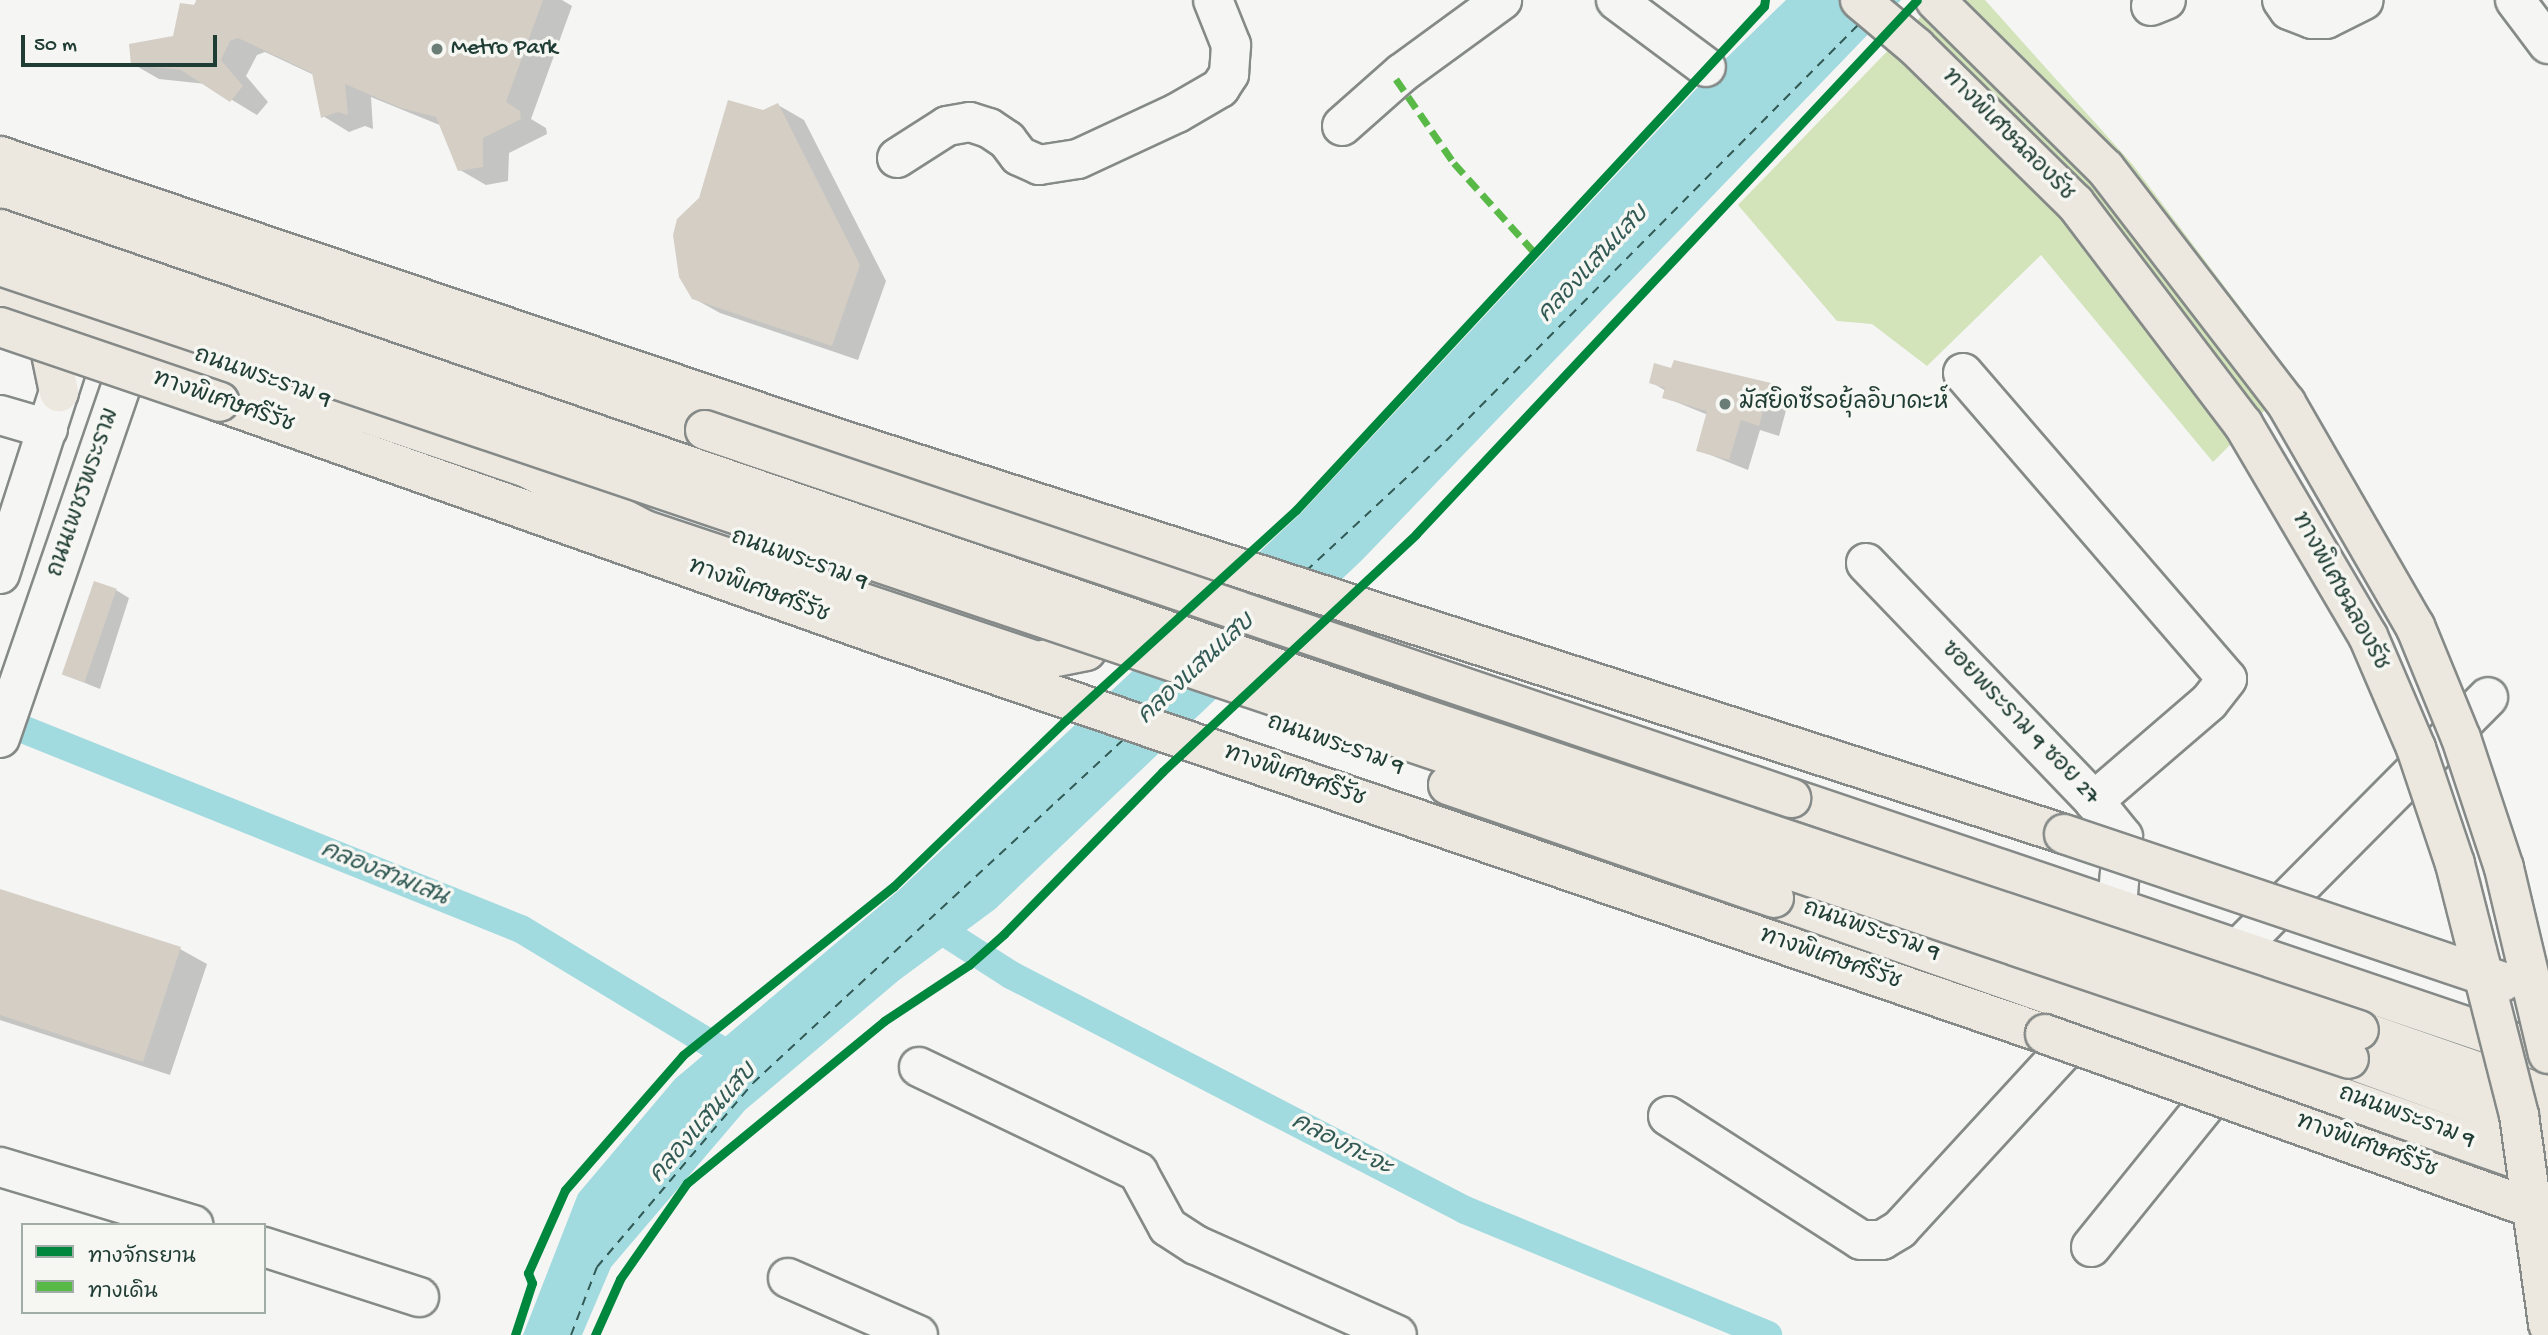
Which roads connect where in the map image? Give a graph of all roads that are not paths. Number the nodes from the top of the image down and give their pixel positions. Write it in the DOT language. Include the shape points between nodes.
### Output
graph roads {
  1 [pos="1213,0"];
  2 [pos="1502,0"];
  3 [pos="1616,0"];
  4 [pos="1860,0"];
  5 [pos="1935,0"];
  6 [pos="2282,0"];
  7 [pos="2364,0"];
  8 [pos="2515,0"];
  9 [pos="2548,44"];
  10 [pos="1706,67"];
  11 [pos="1342,126"];
  12 [pos="0,156"];
  13 [pos="897,158"];
  14 [pos="0,190"];
  15 [pos="112,228"];
  16 [pos="0,229"];
  17 [pos="167,247"];
  18 [pos="0,266"];
  19 [pos="0,290"];
  20 [pos="39,304"];
  21 [pos="82,318"];
  22 [pos="0,327"];
  23 [pos="138,337"];
  24 [pos="0,354"];
  25 [pos="1963,373"];
  26 [pos="559,380"];
  27 [pos="60,392"];
  28 [pos="220,402"];
  29 [pos="0,415"];
  30 [pos="48,429"];
  31 [pos="523,466"];
  32 [pos="1866,564"];
  33 [pos="0,573"];
  34 [pos="2488,696"];
  35 [pos="0,738"];
  36 [pos="2094,801"];
  37 [pos="2117,906"];
  38 [pos="2239,947"];
  39 [pos="2548,998"];
  40 [pos="2101,1012"];
  41 [pos="2548,1054"];
  42 [pos="2242,1060"];
  43 [pos="919,1068"];
  44 [pos="2548,1097"];
  45 [pos="1668,1116"];
  46 [pos="2548,1131"];
  47 [pos="0,1167"];
  48 [pos="2548,1170"];
  49 [pos="2548,1214"];
  50 [pos="186,1223"];
  51 [pos="2091,1247"];
  52 [pos="266,1248"];
  53 [pos="788,1278"];
  54 [pos="419,1297"];
  55 [pos="2548,1325"];
  56 [pos="918,1335"];
  57 [pos="1397,1335"];
  1 -- 13 [label="street" via="1233,61 1220,88 1200,102 1078,159 1039,165 1019,156 998,134 970,122 947,126"];
  2 -- 11 [label="street" via="1402,73"];
  3 -- 10 [label="street"];
  4 -- 55 [label="main road, ทางพิเศษฉลองรัช, bridge" via="1916,47 2075,203 2243,424 2368,636 2416,748 2459,877 2519,1115"];
  5 -- 41 [label="main road, ทางพิเศษฉลองรัช, bridge" via="2105,168 2286,403 2415,626 2461,738 2504,868"];
  6 -- 7 [label="street" via="2289,10 2312,19 2326,19"];
  8 -- 9 [label="street"];
  12 -- 39 [label="main road, bridge" via="827,435 2051,829"];
  14 -- 15 [label="main road"];
  15 -- 17 [label="main road"];
  15 -- 21 [label="street"];
  16 -- 44 [label="main road, bridge" via="1410,714"];
  17 -- 23 [label="street, ถนนเพชรพระราม"];
  17 -- 26 [label="main road"];
  18 -- 46 [label="main road, ถนนพระราม 9, bridge" via="2349,1059"];
  19 -- 20 [label="main road, ถนนพระราม 9"];
  20 -- 21 [label="main road, ถนนพระราม 9"];
  20 -- 27 [label="main road" via="50,333"];
  21 -- 23 [label="main road, ถนนพระราม 9"];
  21 -- 27 [label="street"];
  22 -- 28 [label="main road, ทางพิเศษศรีรัช, bridge"];
  23 -- 31 [label="main road, ถนนพระราม 9"];
  23 -- 35 [label="street, ถนนเพชรพระราม"];
  24 -- 28 [label="main road, bridge"];
  25 -- 36 [label="street" via="2227,679 2209,702"];
  26 -- 31 [label="main road" via="680,392 1088,529 1111,549 1116,584 1106,624 1086,651 1037,661 645,530"];
  26 -- 37 [label="main road, bridge"];
  27 -- 30 [label="street"];
  28 -- 49 [label="main road, ทางพิเศษศรีรัช, bridge" via="901,643 2045,1034"];
  29 -- 30 [label="street"];
  30 -- 33 [label="street"];
  31 -- 40 [label="main road, ถนนพระราม 9, bridge"];
  32 -- 36 [label="street, ซอยพระราม 9 ซอย 27"];
  34 -- 38 [label="street"];
  36 -- 37 [label="street, ซอยพระราม 9 ซอย 27" via="2123,837"];
  37 -- 38 [label="main road"];
  38 -- 41 [label="main road"];
  40 -- 42 [label="main road, ถนนพระราม 9"];
  40 -- 45 [label="street" via="1900,1229 1882,1240 1861,1240"];
  42 -- 48 [label="main road, ถนนพระราม 9"];
  42 -- 51 [label="street"];
  43 -- 57 [label="street" via="1138,1171 1168,1227 1196,1245"];
  47 -- 50 [label="street"];
  52 -- 54 [label="street"];
  53 -- 56 [label="street"];
}
